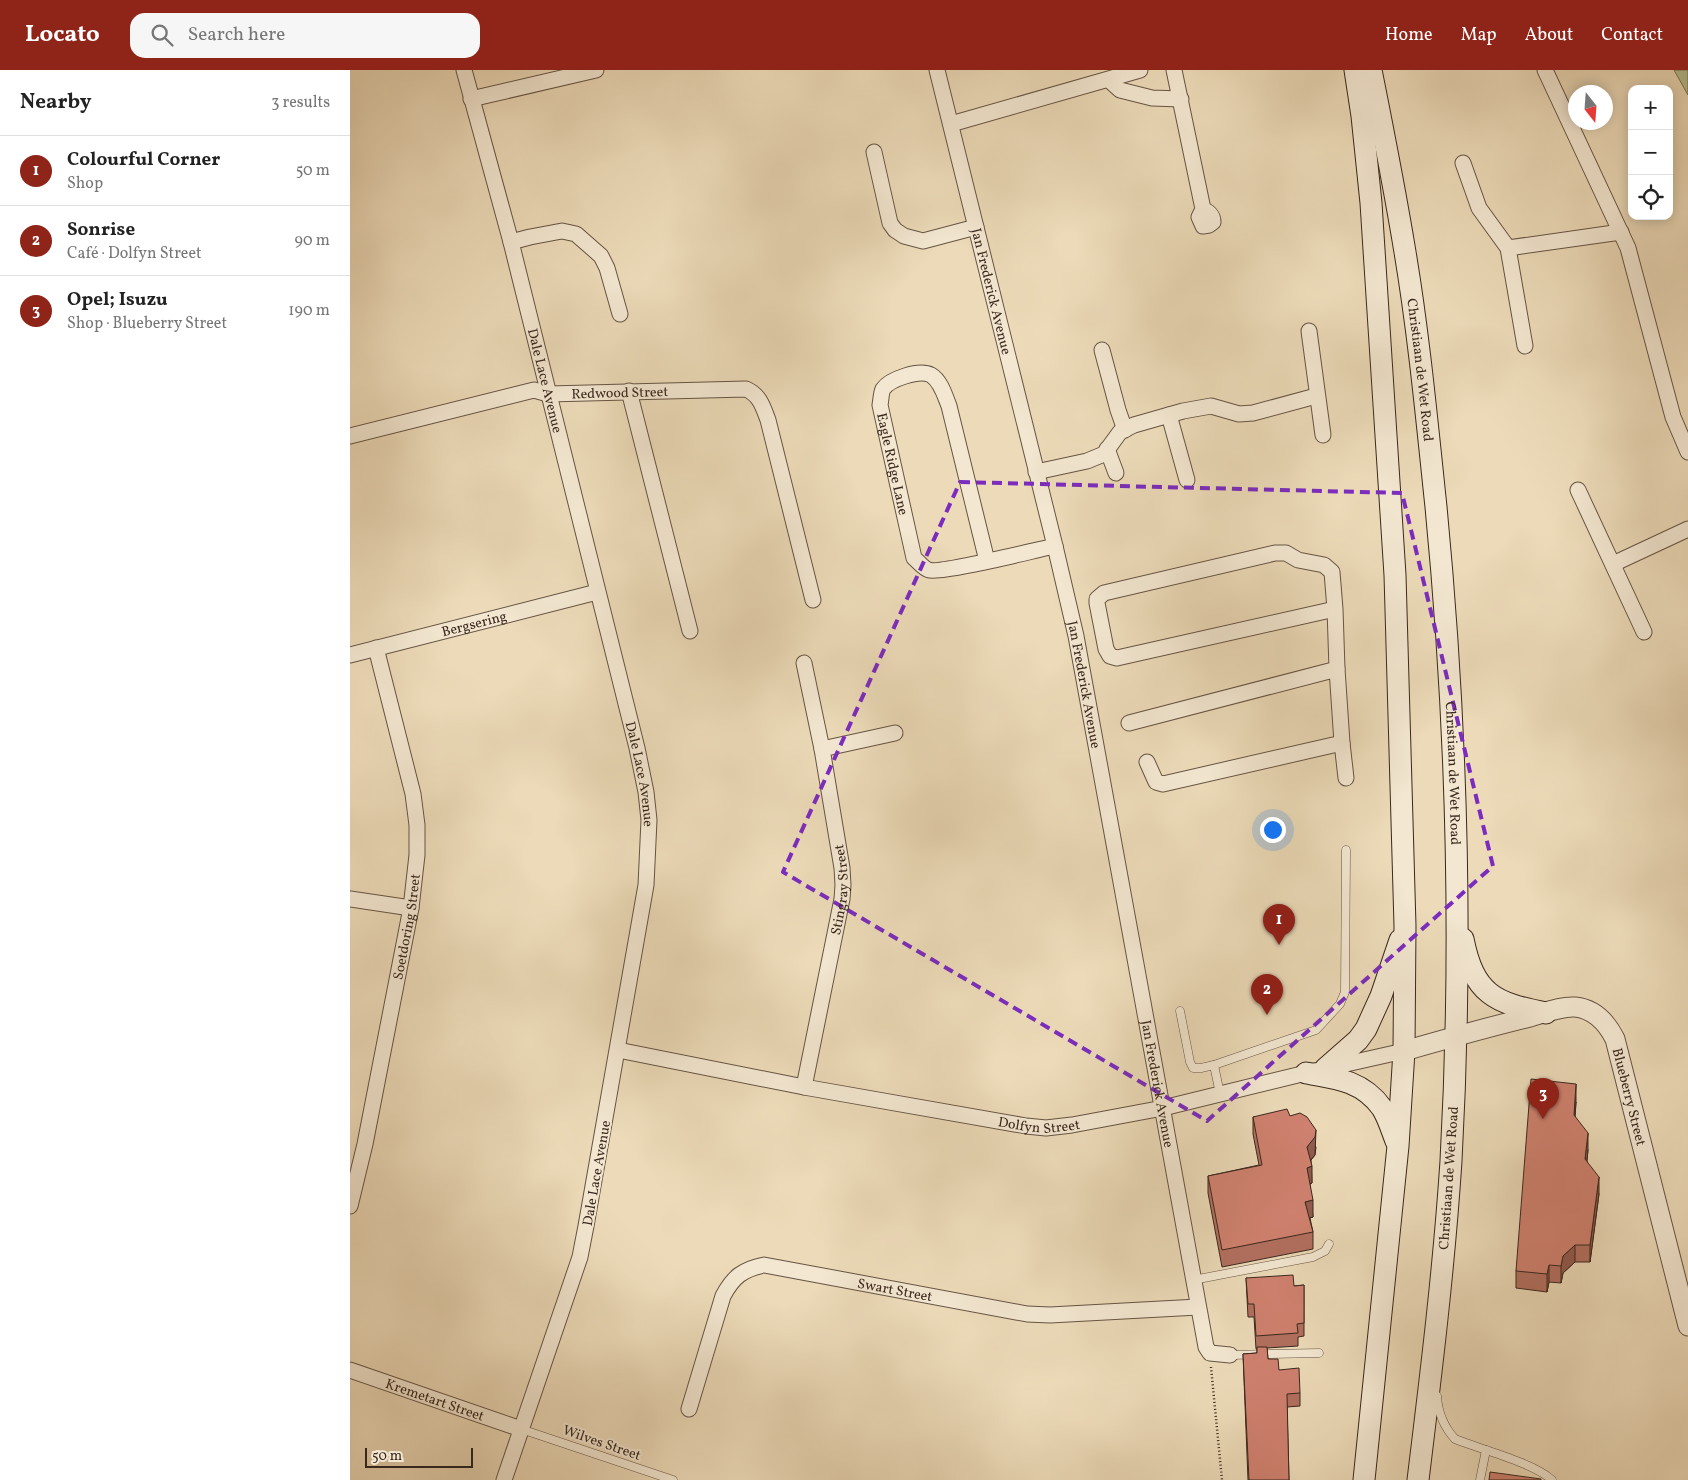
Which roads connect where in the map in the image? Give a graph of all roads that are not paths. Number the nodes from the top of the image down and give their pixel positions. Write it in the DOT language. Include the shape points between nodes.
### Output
graph roads {
  1 [pos="464,70"];
  2 [pos="596,70"];
  3 [pos="937,70"];
  4 [pos="1140,70"];
  5 [pos="1174,70"];
  6 [pos="1355,70"];
  7 [pos="1370,70"];
  8 [pos="1545,70"];
  9 [pos="546,76"];
  10 [pos="1109,80"];
  11 [pos="471,99"];
  12 [pos="1181,99"];
  13 [pos="951,124"];
  14 [pos="874,152"];
  15 [pos="1463,163"];
  16 [pos="1203,209"];
  17 [pos="976,228"];
  18 [pos="1621,232"];
  19 [pos="511,242"];
  20 [pos="1508,248"];
  21 [pos="620,314"];
  22 [pos="1309,330"];
  23 [pos="1525,346"];
  24 [pos="1102,350"];
  25 [pos="629,391"];
  26 [pos="548,394"];
  27 [pos="1316,396"];
  28 [pos="1169,415"];
  29 [pos="1125,430"];
  30 [pos="1322,435"];
  31 [pos="350,436"];
  32 [pos="1107,449"];
  33 [pos="1688,452"];
  34 [pos="1036,472"];
  35 [pos="1116,473"];
  36 [pos="1187,480"];
  37 [pos="1578,490"];
  38 [pos="1688,529"];
  39 [pos="1055,546"];
  40 [pos="987,561"];
  41 [pos="1613,564"];
  42 [pos="597,592"];
  43 [pos="813,600"];
  44 [pos="1335,609"];
  45 [pos="690,631"];
  46 [pos="1644,632"];
  47 [pos="376,648"];
  48 [pos="350,655"];
  49 [pos="804,663"];
  50 [pos="1338,670"];
  51 [pos="1129,723"];
  52 [pos="896,733"];
  53 [pos="1342,742"];
  54 [pos="822,749"];
  55 [pos="1147,762"];
  56 [pos="1346,778"];
  57 [pos="1346,850"];
  58 [pos="350,899"];
  59 [pos="1456,902"];
  60 [pos="411,908"];
  61 [pos="1405,926"];
  62 [pos="1180,1011"];
  63 [pos="1546,1013"];
  64 [pos="1455,1036"];
  65 [pos="618,1050"];
  66 [pos="1404,1051"];
  67 [pos="1214,1065"];
  68 [pos="1315,1071"];
  69 [pos="804,1087"];
  70 [pos="1220,1094"];
  71 [pos="1163,1108"];
  72 [pos="357,1143"];
  73 [pos="1398,1146"];
  74 [pos="350,1206"];
  75 [pos="1329,1244"];
  76 [pos="1193,1280"];
  77 [pos="1440,1294"];
  78 [pos="1198,1307"];
  79 [pos="1688,1326"];
  80 [pos="1320,1353"];
  81 [pos="1230,1355"];
  82 [pos="350,1370"];
  83 [pos="689,1409"];
  84 [pos="521,1429"];
  85 [pos="1486,1450"];
  86 [pos="504,1480"];
  87 [pos="673,1480"];
  88 [pos="1364,1480"];
  89 [pos="1418,1480"];
  90 [pos="1480,1480"];
  91 [pos="1552,1480"];
  1 -- 11 [label="street, Dale Lace Avenue"];
  2 -- 9 [label="street"];
  3 -- 13 [label="street, Jan Frederick Avenue"];
  4 -- 10 [label="street"];
  5 -- 12 [label="street"];
  6 -- 61 [label="main road" via="1371,203 1395,575"];
  7 -- 59 [label="main road, Christiaan de Wet Road" via="1406,254 1428,427 1445,600 1452,717"];
  8 -- 18 [label="street"];
  9 -- 11 [label="street"];
  10 -- 12 [label="street" via="1120,90 1152,98"];
  10 -- 13 [label="street"];
  11 -- 19 [label="street, Dale Lace Avenue"];
  12 -- 16 [label="street"];
  13 -- 17 [label="street, Jan Frederick Avenue"];
  14 -- 17 [label="street" via="890,223 895,230 923,241"];
  15 -- 20 [label="street" via="1478,208"];
  17 -- 34 [label="street, Jan Frederick Avenue"];
  18 -- 20 [label="street"];
  18 -- 33 [label="street" via="1634,267 1674,417"];
  19 -- 21 [label="street" via="562,231 576,234 601,256"];
  19 -- 26 [label="street, Dale Lace Avenue"];
  20 -- 23 [label="street"];
  22 -- 27 [label="street"];
  24 -- 29 [label="street"];
  25 -- 26 [label="street, Redwood Street"];
  25 -- 43 [label="street, Redwood Street" via="746,389 753,392 768,420"];
  25 -- 45 [label="street"];
  26 -- 31 [label="street, Redwood Street" via="534,390"];
  26 -- 42 [label="street, Dale Lace Avenue"];
  27 -- 28 [label="street" via="1253,413 1239,414 1211,406"];
  27 -- 30 [label="street"];
  28 -- 29 [label="street"];
  28 -- 36 [label="street"];
  29 -- 32 [label="street"];
  32 -- 34 [label="street" via="1104,454 1087,461"];
  32 -- 35 [label="street"];
  34 -- 39 [label="street, Jan Frederick Avenue"];
  37 -- 41 [label="street"];
  38 -- 41 [label="street"];
  39 -- 40 [label="street, Eagle Ridge Lane"];
  39 -- 71 [label="street, Jan Frederick Avenue" via="1079,654"];
  40 -- 40 [label="street, Eagle Ridge Lane" via="938,571 928,570 914,558 880,404 882,390 892,381 907,375 931,375 941,386 949,406"];
  41 -- 46 [label="street"];
  42 -- 47 [label="street, Bergsering"];
  42 -- 65 [label="street, Dale Lace Avenue" via="637,748 649,820 646,885"];
  44 -- 44 [label="street" via="1332,572 1324,565 1298,560 1281,552 1104,593 1097,599 1106,648 1110,656 1117,658"];
  44 -- 50 [label="street"];
  47 -- 48 [label="street, Bergsering"];
  47 -- 60 [label="street, Soetdoring Street" via="413,794 417,855"];
  49 -- 54 [label="street, Stingray Street"];
  50 -- 51 [label="street"];
  50 -- 53 [label="street"];
  52 -- 54 [label="street"];
  53 -- 55 [label="street" via="1163,784 1156,782"];
  53 -- 56 [label="street"];
  54 -- 69 [label="street, Stingray Street" via="843,884"];
  57 -- 67 [label="lane" via="1345,992 1340,1004 1316,1030"];
  58 -- 60 [label="street"];
  59 -- 63 [label="main road" via="1466,952 1477,981 1486,992 1505,1003"];
  59 -- 64 [label="main road, Christiaan de Wet Road"];
  60 -- 72 [label="street, Soetdoring Street"];
  61 -- 66 [label="main road"];
  61 -- 68 [label="main road" via="1366,1029 1358,1040"];
  62 -- 67 [label="lane" via="1193,1068"];
  63 -- 64 [label="street, Blueberry Street"];
  63 -- 79 [label="street, Blueberry Street" via="1574,1007 1589,1010 1600,1018 1616,1039"];
  64 -- 66 [label="street, Dolfyn Street"];
  64 -- 77 [label="main road, Christiaan de Wet Road" via="1451,1160"];
  65 -- 69 [label="street, Dolfyn Street"];
  65 -- 84 [label="street, Dale Lace Avenue" via="580,1257"];
  66 -- 68 [label="street, Dolfyn Street"];
  66 -- 73 [label="main road"];
  67 -- 70 [label="lane"];
  68 -- 70 [label="street, Dolfyn Street"];
  68 -- 73 [label="main road" via="1346,1080 1362,1089 1383,1109"];
  69 -- 71 [label="street, Dolfyn Street" via="1046,1128"];
  70 -- 71 [label="street, Dolfyn Street"];
  71 -- 76 [label="street, Jan Frederick Avenue"];
  72 -- 74 [label="street, Soetdoring Street"];
  73 -- 88 [label="main road"];
  75 -- 76 [label="lane" via="1325,1251 1313,1258"];
  76 -- 78 [label="street, Jan Frederick Avenue"];
  77 -- 85 [label="lane" via="1438,1406 1442,1420 1455,1439"];
  77 -- 89 [label="main road, Christiaan de Wet Road"];
  78 -- 81 [label="street, Jan Frederick Avenue" via="1206,1347 1210,1353"];
  78 -- 83 [label="street, Swart Street" via="1027,1314 764,1265 752,1267 730,1283 723,1296"];
  80 -- 81 [label="lane"];
  82 -- 84 [label="street, Kremetart Street"];
  84 -- 86 [label="street, Dale Lace Avenue"];
  84 -- 87 [label="lane, Wilves Street"];
  85 -- 90 [label="lane"];
  85 -- 91 [label="lane"];
}
